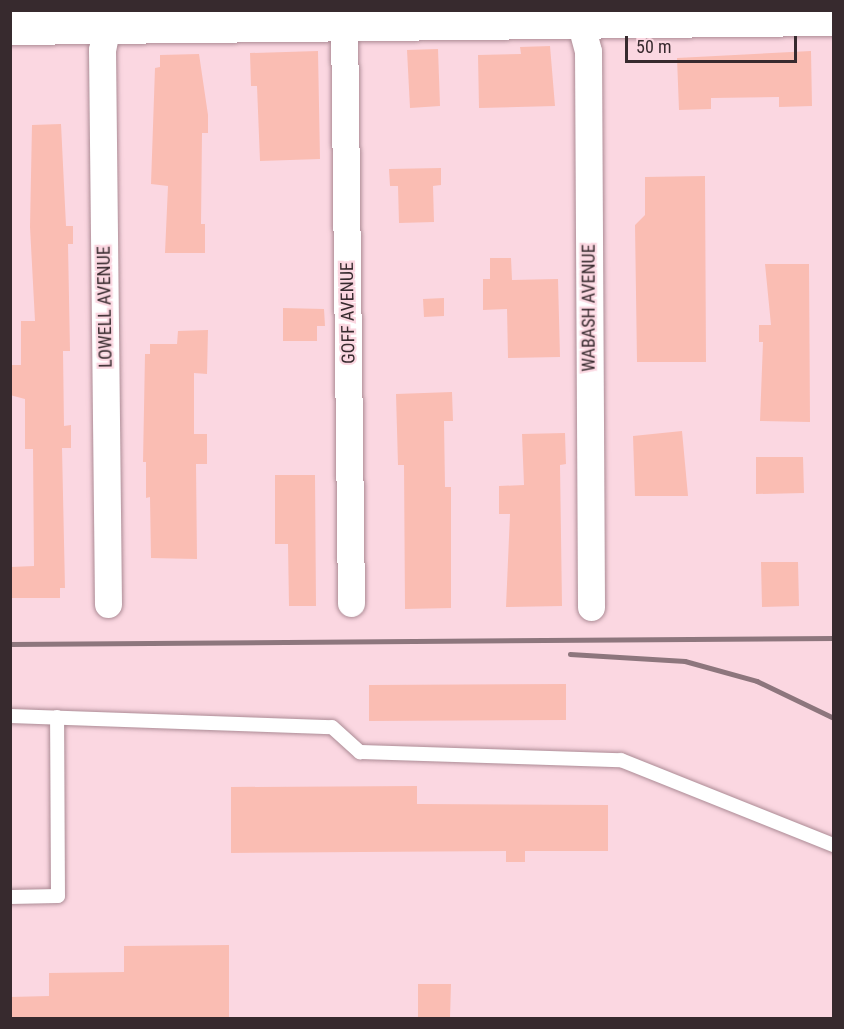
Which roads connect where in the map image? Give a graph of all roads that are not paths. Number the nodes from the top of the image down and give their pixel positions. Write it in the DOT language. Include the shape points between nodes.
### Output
graph roads {
  1 [pos="578,15"];
  2 [pos="304,17"];
  3 [pos="109,18"];
  4 [pos="834,19"];
  5 [pos="344,22"];
  6 [pos="10,28"];
  7 [pos="351,603"];
  8 [pos="108,604"];
  9 [pos="591,607"];
  10 [pos="10,716"];
  11 [pos="57,717"];
  12 [pos="834,845"];
  13 [pos="10,897"];
  1 -- 4 [label="street"];
  1 -- 5 [label="street"];
  1 -- 9 [label="street, WABASH AVENUE" via="588,51"];
  2 -- 3 [label="street"];
  2 -- 5 [label="street"];
  3 -- 6 [label="street"];
  3 -- 8 [label="street, LOWELL AVENUE" via="102,50"];
  5 -- 7 [label="street, GOFF AVENUE"];
  10 -- 11 [label="lane"];
  11 -- 12 [label="lane" via="332,727 360,752 621,760"];
  11 -- 13 [label="lane" via="58,896"];
}
